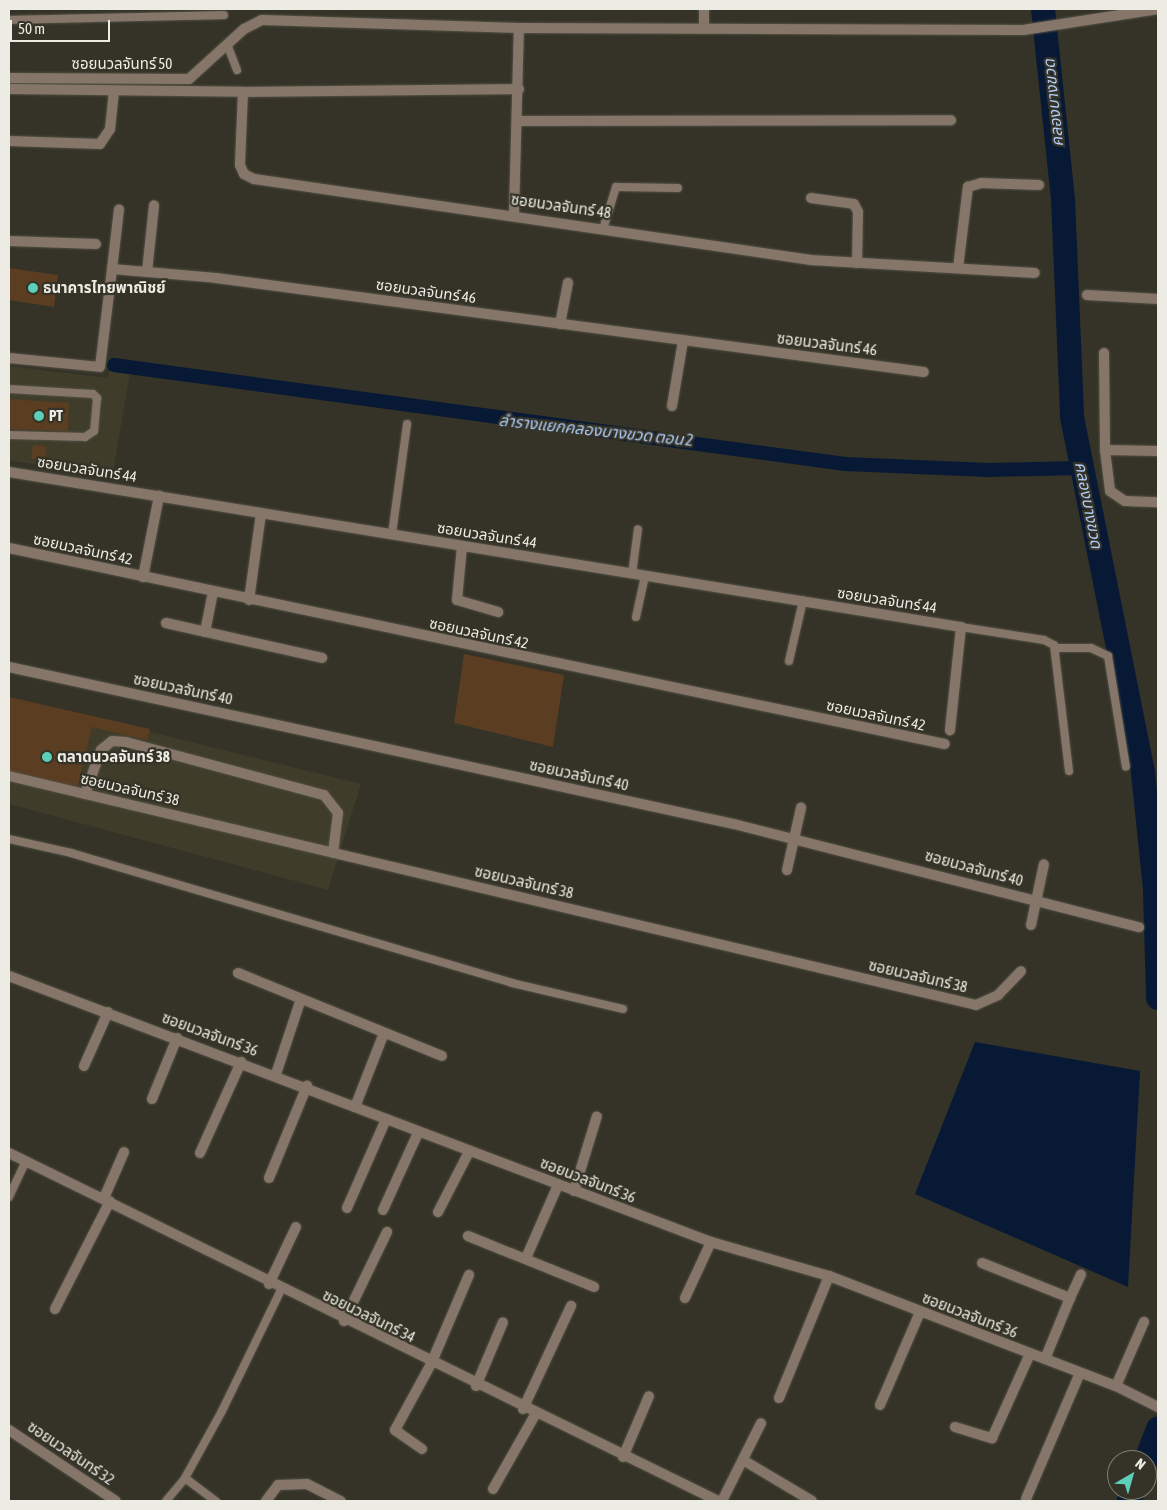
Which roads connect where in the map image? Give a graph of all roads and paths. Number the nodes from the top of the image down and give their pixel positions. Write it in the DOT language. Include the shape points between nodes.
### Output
graph roads {
  1 [pos="704,9"];
  2 [pos="1158,9"];
  3 [pos="224,15"];
  4 [pos="9,20"];
  5 [pos="519,28"];
  6 [pos="704,28"];
  7 [pos="227,44"];
  8 [pos="237,70"];
  9 [pos="9,78"];
  10 [pos="519,88"];
  11 [pos="9,89"];
  12 [pos="114,91"];
  13 [pos="243,92"];
  14 [pos="951,120"];
  15 [pos="519,121"];
  16 [pos="9,141"];
  17 [pos="1039,185"];
  18 [pos="678,188"];
  19 [pos="811,198"];
  20 [pos="154,205"];
  21 [pos="119,209"];
  22 [pos="514,214"];
  23 [pos="604,226"];
  24 [pos="9,240"];
  25 [pos="96,244"];
  26 [pos="857,263"];
  27 [pos="958,268"];
  28 [pos="112,269"];
  29 [pos="147,272"];
  30 [pos="1035,273"];
  31 [pos="568,283"];
  32 [pos="1087,296"];
  33 [pos="1158,299"];
  34 [pos="560,324"];
  35 [pos="684,341"];
  36 [pos="1104,353"];
  37 [pos="9,358"];
  38 [pos="924,372"];
  39 [pos="9,389"];
  40 [pos="672,406"];
  41 [pos="407,424"];
  42 [pos="9,435"];
  43 [pos="1105,450"];
  44 [pos="1158,452"];
  45 [pos="9,472"];
  46 [pos="159,496"];
  47 [pos="1158,502"];
  48 [pos="261,512"];
  49 [pos="638,529"];
  50 [pos="392,534"];
  51 [pos="462,546"];
  52 [pos="9,548"];
  53 [pos="632,574"];
  54 [pos="645,576"];
  55 [pos="143,577"];
  56 [pos="214,592"];
  57 [pos="249,600"];
  58 [pos="803,602"];
  59 [pos="498,612"];
  60 [pos="636,617"];
  61 [pos="166,623"];
  62 [pos="961,627"];
  63 [pos="205,632"];
  64 [pos="1055,648"];
  65 [pos="322,658"];
  66 [pos="788,661"];
  67 [pos="9,667"];
  68 [pos="950,730"];
  69 [pos="944,744"];
  70 [pos="1126,767"];
  71 [pos="1069,771"];
  72 [pos="9,776"];
  73 [pos="85,794"];
  74 [pos="801,808"];
  75 [pos="794,838"];
  76 [pos="9,839"];
  77 [pos="333,852"];
  78 [pos="1044,864"];
  79 [pos="787,870"];
  80 [pos="1036,900"];
  81 [pos="1031,925"];
  82 [pos="1139,926"];
  83 [pos="1021,971"];
  84 [pos="238,973"];
  85 [pos="9,976"];
  86 [pos="301,999"];
  87 [pos="623,1009"];
  88 [pos="108,1012"];
  89 [pos="384,1033"];
  90 [pos="177,1038"];
  91 [pos="442,1056"];
  92 [pos="241,1062"];
  93 [pos="84,1066"];
  94 [pos="276,1074"];
  95 [pos="307,1086"];
  96 [pos="152,1099"];
  97 [pos="355,1107"];
  98 [pos="597,1116"];
  99 [pos="386,1119"];
  100 [pos="418,1133"];
  101 [pos="124,1152"];
  102 [pos="200,1152"];
  103 [pos="469,1152"];
  104 [pos="9,1153"];
  105 [pos="26,1161"];
  106 [pos="269,1178"];
  107 [pos="558,1185"];
  108 [pos="574,1191"];
  109 [pos="9,1197"];
  110 [pos="107,1199"];
  111 [pos="347,1208"];
  112 [pos="383,1210"];
  113 [pos="438,1212"];
  114 [pos="296,1227"];
  115 [pos="387,1232"];
  116 [pos="468,1236"];
  117 [pos="711,1242"];
  118 [pos="526,1258"];
  119 [pos="982,1262"];
  120 [pos="1081,1274"];
  121 [pos="469,1275"];
  122 [pos="829,1276"];
  123 [pos="269,1284"];
  124 [pos="594,1287"];
  125 [pos="281,1290"];
  126 [pos="685,1298"];
  127 [pos="1070,1298"];
  128 [pos="571,1306"];
  129 [pos="55,1309"];
  130 [pos="920,1312"];
  131 [pos="344,1321"];
  132 [pos="503,1322"];
  133 [pos="1144,1322"];
  134 [pos="1030,1354"];
  135 [pos="1044,1360"];
  136 [pos="431,1364"];
  137 [pos="1080,1373"];
  138 [pos="476,1386"];
  139 [pos="1116,1386"];
  140 [pos="649,1396"];
  141 [pos="779,1398"];
  142 [pos="880,1405"];
  143 [pos="1158,1407"];
  144 [pos="523,1409"];
  145 [pos="535,1415"];
  146 [pos="761,1423"];
  147 [pos="955,1427"];
  148 [pos="9,1430"];
  149 [pos="422,1449"];
  150 [pos="623,1457"];
  151 [pos="743,1460"];
  152 [pos="185,1478"];
  153 [pos="493,1489"];
  154 [pos="1026,1499"];
  155 [pos="116,1501"];
  156 [pos="166,1501"];
  157 [pos="216,1501"];
  158 [pos="266,1501"];
  159 [pos="341,1501"];
  160 [pos="720,1501"];
  161 [pos="812,1501"];
  1 -- 6 [label="street"];
  2 -- 6 [label="street, ซอยนวลจันทร์ 50" via="1059,27 1023,30"];
  3 -- 4 [label="lane"];
  5 -- 6 [label="street, ซอยนวลจันทร์ 50"];
  5 -- 7 [label="street, ซอยนวลจันทร์ 50" via="262,20"];
  5 -- 10 [label="street"];
  7 -- 8 [label="lane"];
  7 -- 9 [label="street, ซอยนวลจันทร์ 50" via="189,79"];
  10 -- 13 [label="street"];
  10 -- 15 [label="street"];
  11 -- 12 [label="street"];
  12 -- 13 [label="street"];
  12 -- 16 [label="street" via="110,129 100,144"];
  13 -- 22 [label="street, ซอยนวลจันทร์ 48" via="240,165 249,176"];
  14 -- 15 [label="street"];
  15 -- 22 [label="street"];
  17 -- 27 [label="street" via="981,183 968,187"];
  18 -- 23 [label="lane" via="616,187"];
  19 -- 26 [label="street" via="854,204 858,212"];
  20 -- 29 [label="street"];
  21 -- 28 [label="street"];
  22 -- 23 [label="street, ซอยนวลจันทร์ 48"];
  23 -- 26 [label="street, ซอยนวลจันทร์ 48" via="673,240"];
  24 -- 25 [label="street"];
  26 -- 27 [label="street, ซอยนวลจันทร์ 48"];
  27 -- 30 [label="street, ซอยนวลจันทร์ 48"];
  28 -- 29 [label="street, ซอยนวลจันทร์ 46"];
  28 -- 37 [label="street" via="100,367"];
  29 -- 34 [label="street, ซอยนวลจันทร์ 46"];
  31 -- 34 [label="street"];
  32 -- 33 [label="street"];
  34 -- 35 [label="street, ซอยนวลจันทร์ 46"];
  35 -- 38 [label="street, ซอยนวลจันทร์ 46"];
  35 -- 40 [label="street"];
  36 -- 43 [label="street"];
  39 -- 42 [label="lane" via="92,394 97,398 94,431 85,437"];
  41 -- 50 [label="lane"];
  43 -- 44 [label="street"];
  43 -- 47 [label="street" via="1110,491 1116,498"];
  45 -- 46 [label="street, ซอยนวลจันทร์ 44"];
  46 -- 48 [label="street, ซอยนวลจันทร์ 44"];
  46 -- 55 [label="street"];
  48 -- 50 [label="street, ซอยนวลจันทร์ 44"];
  48 -- 57 [label="street"];
  49 -- 53 [label="lane"];
  50 -- 51 [label="street, ซอยนวลจันทร์ 44"];
  51 -- 53 [label="street, ซอยนวลจันทร์ 44"];
  51 -- 59 [label="street" via="457,600"];
  52 -- 55 [label="street, ซอยนวลจันทร์ 42"];
  53 -- 54 [label="street, ซอยนวลจันทร์ 44"];
  54 -- 58 [label="street, ซอยนวลจันทร์ 44"];
  54 -- 60 [label="lane"];
  55 -- 56 [label="street, ซอยนวลจันทร์ 42"];
  56 -- 57 [label="street, ซอยนวลจันทร์ 42"];
  56 -- 63 [label="street"];
  57 -- 69 [label="street, ซอยนวลจันทร์ 42"];
  58 -- 62 [label="street, ซอยนวลจันทร์ 44"];
  58 -- 66 [label="lane"];
  61 -- 63 [label="street"];
  62 -- 64 [label="lane" via="1044,640"];
  62 -- 68 [label="street"];
  63 -- 65 [label="street"];
  64 -- 70 [label="lane" via="1091,648 1108,656"];
  64 -- 71 [label="lane"];
  67 -- 75 [label="street, ซอยนวลจันทร์ 40"];
  72 -- 73 [label="street, ซอยนวลจันทร์ 38"];
  73 -- 77 [label="street, ซอยนวลจันทร์ 38"];
  73 -- 77 [label="street" via="101,750 112,741 126,742 324,795 338,813"];
  74 -- 75 [label="street"];
  75 -- 79 [label="street"];
  75 -- 80 [label="street, ซอยนวลจันทร์ 40"];
  76 -- 87 [label="lane" via="71,852 512,983"];
  77 -- 83 [label="street, ซอยนวลจันทร์ 38" via="976,1005 998,995"];
  78 -- 80 [label="street"];
  80 -- 81 [label="street"];
  80 -- 82 [label="street, ซอยนวลจันทร์ 40"];
  84 -- 86 [label="street"];
  85 -- 88 [label="street, ซอยนวลจันทร์ 36"];
  86 -- 89 [label="street"];
  86 -- 94 [label="street"];
  88 -- 90 [label="street, ซอยนวลจันทร์ 36"];
  88 -- 93 [label="street"];
  89 -- 91 [label="street"];
  89 -- 97 [label="street"];
  90 -- 92 [label="street, ซอยนวลจันทร์ 36"];
  90 -- 96 [label="street"];
  92 -- 94 [label="street, ซอยนวลจันทร์ 36"];
  92 -- 102 [label="street"];
  94 -- 95 [label="street, ซอยนวลจันทร์ 36"];
  95 -- 97 [label="street, ซอยนวลจันทร์ 36"];
  95 -- 106 [label="street"];
  97 -- 99 [label="street, ซอยนวลจันทร์ 36"];
  98 -- 108 [label="street"];
  99 -- 100 [label="street, ซอยนวลจันทร์ 36"];
  99 -- 111 [label="street"];
  100 -- 103 [label="street, ซอยนวลจันทร์ 36"];
  100 -- 112 [label="street"];
  101 -- 110 [label="street"];
  103 -- 107 [label="street, ซอยนวลจันทร์ 36"];
  103 -- 113 [label="street"];
  104 -- 105 [label="street, ซอยนวลจันทร์ 34"];
  105 -- 109 [label="lane"];
  105 -- 110 [label="street, ซอยนวลจันทร์ 34"];
  107 -- 108 [label="street, ซอยนวลจันทร์ 36"];
  107 -- 118 [label="street"];
  108 -- 117 [label="street, ซอยนวลจันทร์ 36"];
  110 -- 123 [label="street, ซอยนวลจันทร์ 34"];
  110 -- 129 [label="street"];
  114 -- 123 [label="street"];
  115 -- 131 [label="street"];
  116 -- 118 [label="street"];
  117 -- 122 [label="street, ซอยนวลจันทร์ 36"];
  117 -- 126 [label="street"];
  118 -- 124 [label="street"];
  119 -- 127 [label="street"];
  120 -- 127 [label="street"];
  121 -- 136 [label="street"];
  122 -- 130 [label="street, ซอยนวลจันทร์ 36"];
  122 -- 141 [label="street"];
  123 -- 125 [label="street, ซอยนวลจันทร์ 34"];
  125 -- 131 [label="street, ซอยนวลจันทร์ 34"];
  125 -- 152 [label="lane"];
  127 -- 135 [label="street"];
  128 -- 144 [label="street"];
  130 -- 134 [label="street, ซอยนวลจันทร์ 36"];
  130 -- 142 [label="street"];
  131 -- 136 [label="street, ซอยนวลจันทร์ 34"];
  132 -- 138 [label="street"];
  133 -- 139 [label="street"];
  134 -- 135 [label="street, ซอยนวลจันทร์ 36"];
  134 -- 147 [label="street" via="992,1438"];
  135 -- 137 [label="street, ซอยนวลจันทร์ 36"];
  136 -- 138 [label="street, ซอยนวลจันทร์ 34"];
  136 -- 149 [label="street" via="395,1430"];
  137 -- 139 [label="street, ซอยนวลจันทร์ 36"];
  137 -- 154 [label="street"];
  138 -- 144 [label="street, ซอยนวลจันทร์ 34"];
  139 -- 143 [label="street, ซอยนวลจันทร์ 36"];
  140 -- 150 [label="street"];
  144 -- 145 [label="street, ซอยนวลจันทร์ 34"];
  145 -- 150 [label="street, ซอยนวลจันทร์ 34"];
  145 -- 153 [label="street"];
  146 -- 151 [label="street"];
  148 -- 155 [label="street, ซอยนวลจันทร์ 32"];
  150 -- 160 [label="street, ซอยนวลจันทร์ 34"];
  151 -- 160 [label="street"];
  151 -- 161 [label="street"];
  152 -- 156 [label="lane"];
  152 -- 157 [label="lane"];
  158 -- 159 [label="street" via="278,1486 307,1484"];
}
